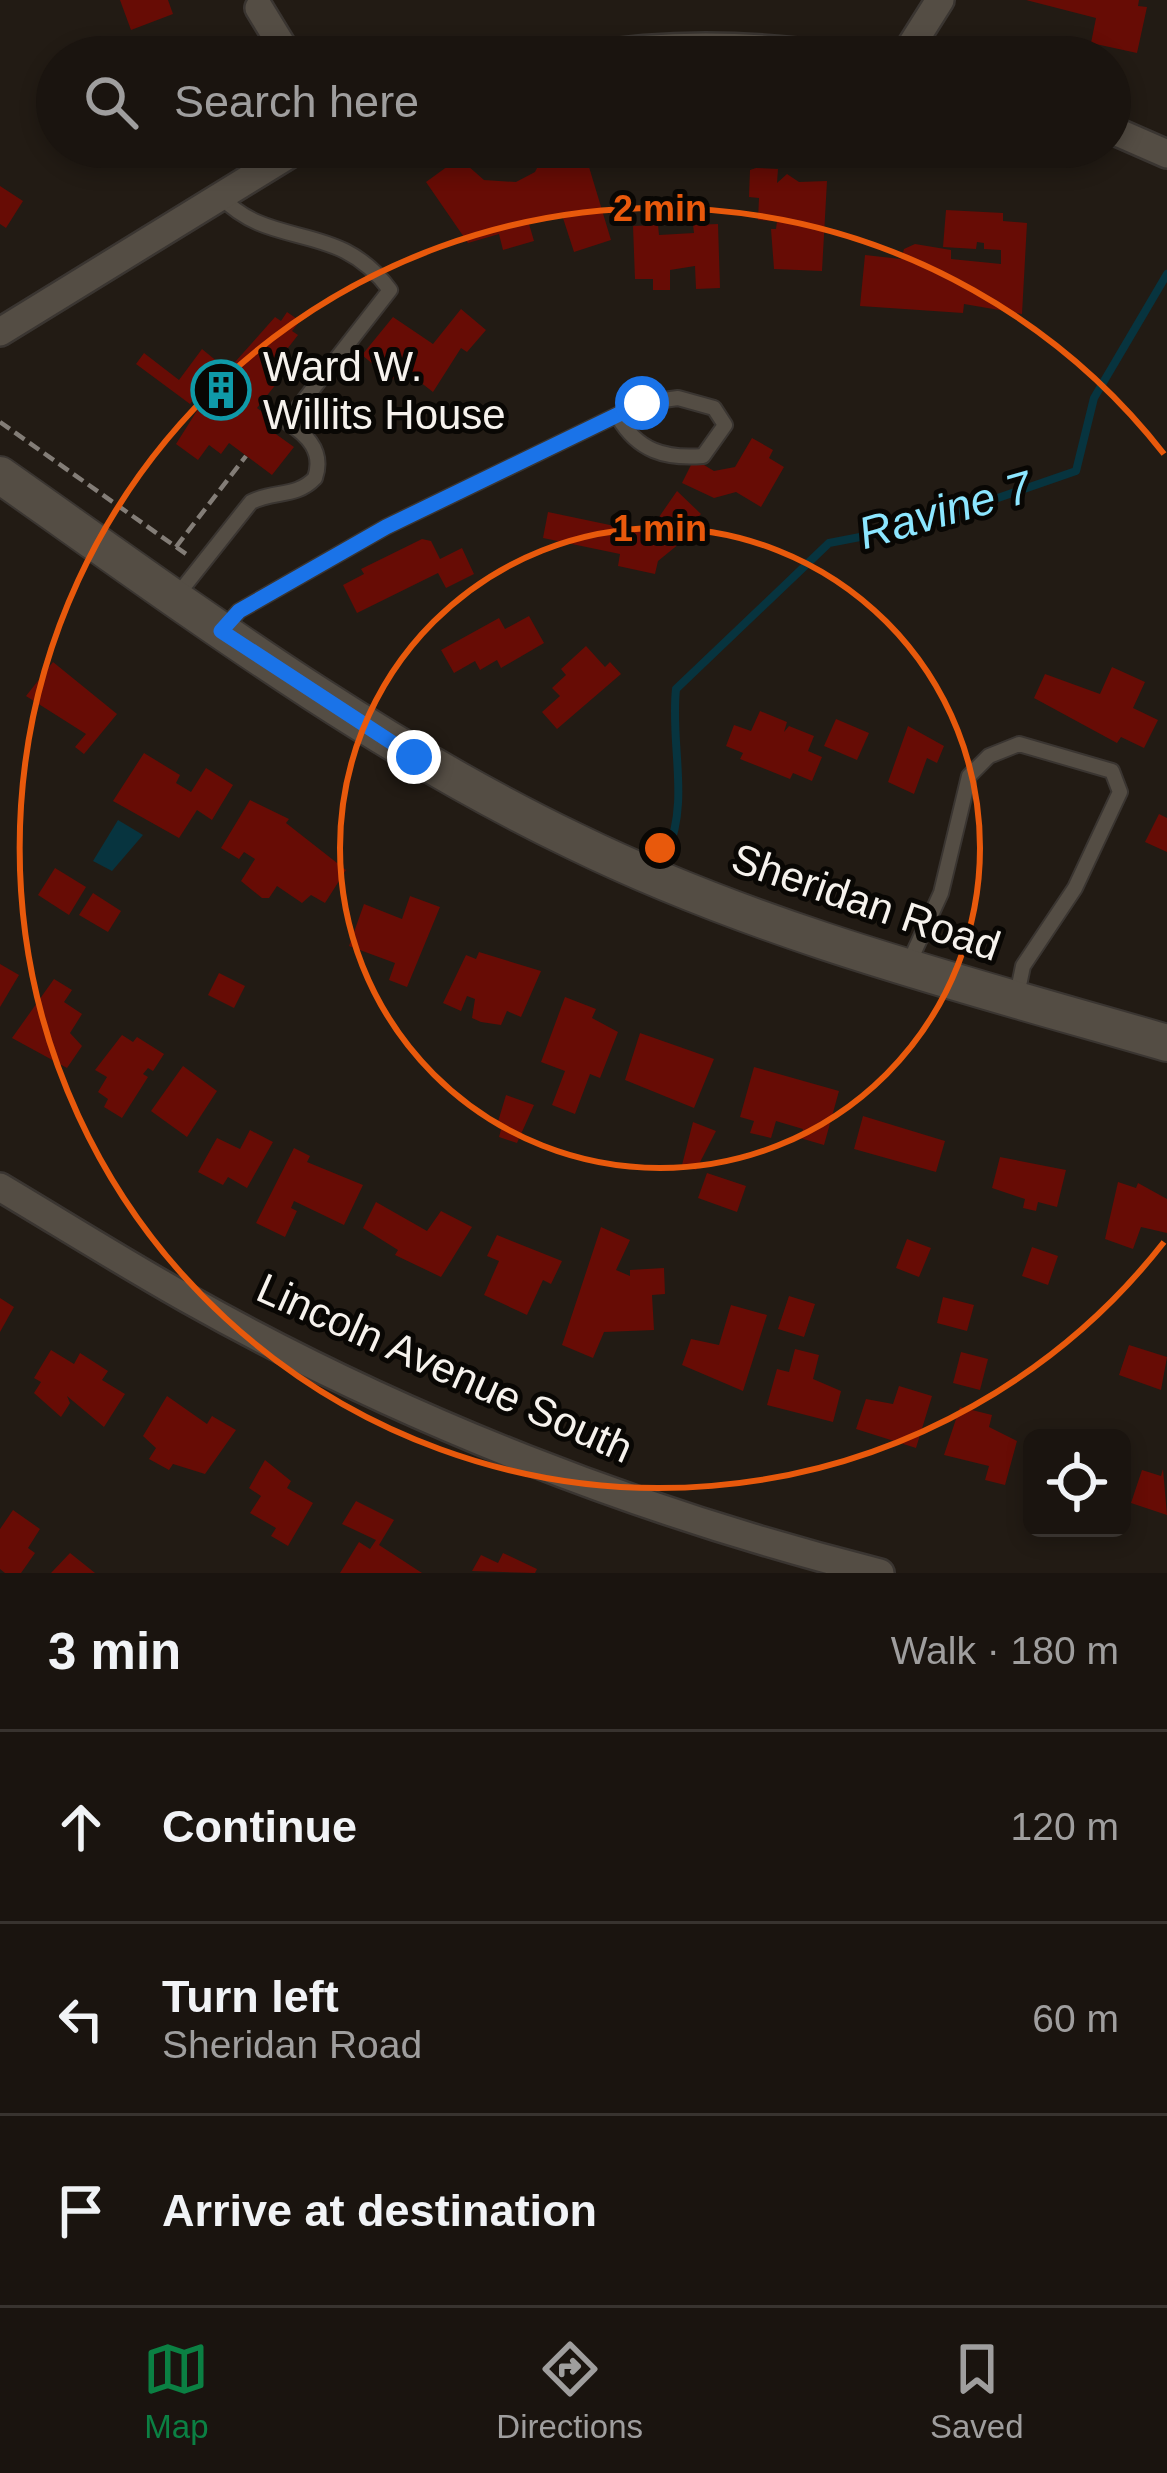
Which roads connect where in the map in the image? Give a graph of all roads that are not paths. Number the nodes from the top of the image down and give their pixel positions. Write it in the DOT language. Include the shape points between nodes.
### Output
graph roads {
  1 [pos="940,0"];
  2 [pos="259,8"];
  3 [pos="277,36"];
  4 [pos="917,36"];
  5 [pos="1131,138"];
  6 [pos="1167,154"];
  7 [pos="265,168"];
  8 [pos="219,195"];
  9 [pos="0,332"];
  10 [pos="618,417"];
  11 [pos="0,475"];
  12 [pos="175,598"];
  13 [pos="221,631"];
  14 [pos="908,968"];
  15 [pos="1016,999"];
  16 [pos="1167,1042"];
  17 [pos="0,1186"];
  18 [pos="880,1573"];
  1 -- 4 [label="street"];
  2 -- 3 [label="street"];
  5 -- 6 [label="street"];
  7 -- 8 [label="street"];
  8 -- 9 [label="street"];
  8 -- 12 [label="lane" via="238,215 341,245 389,290 287,422 313,445 315,478 295,493 251,502"];
  10 -- 10 [label="lane" via="677,398 715,408 725,425 703,456 672,459 632,440"];
  10 -- 13 [label="lane" via="386,527 239,611"];
  11 -- 12 [label="street, Sheridan Road"];
  12 -- 13 [label="street, Sheridan Road"];
  13 -- 14 [label="street, Sheridan Road" via="414,757 576,843 824,944"];
  14 -- 15 [label="street, Sheridan Road"];
  14 -- 15 [label="lane" via="941,893 969,776 988,756 1019,744 1112,771 1120,792 1076,888 1023,966"];
  15 -- 16 [label="street, Sheridan Road"];
  17 -- 18 [label="street, Lincoln Avenue South" via="189,1300 494,1446 790,1550"];
}
